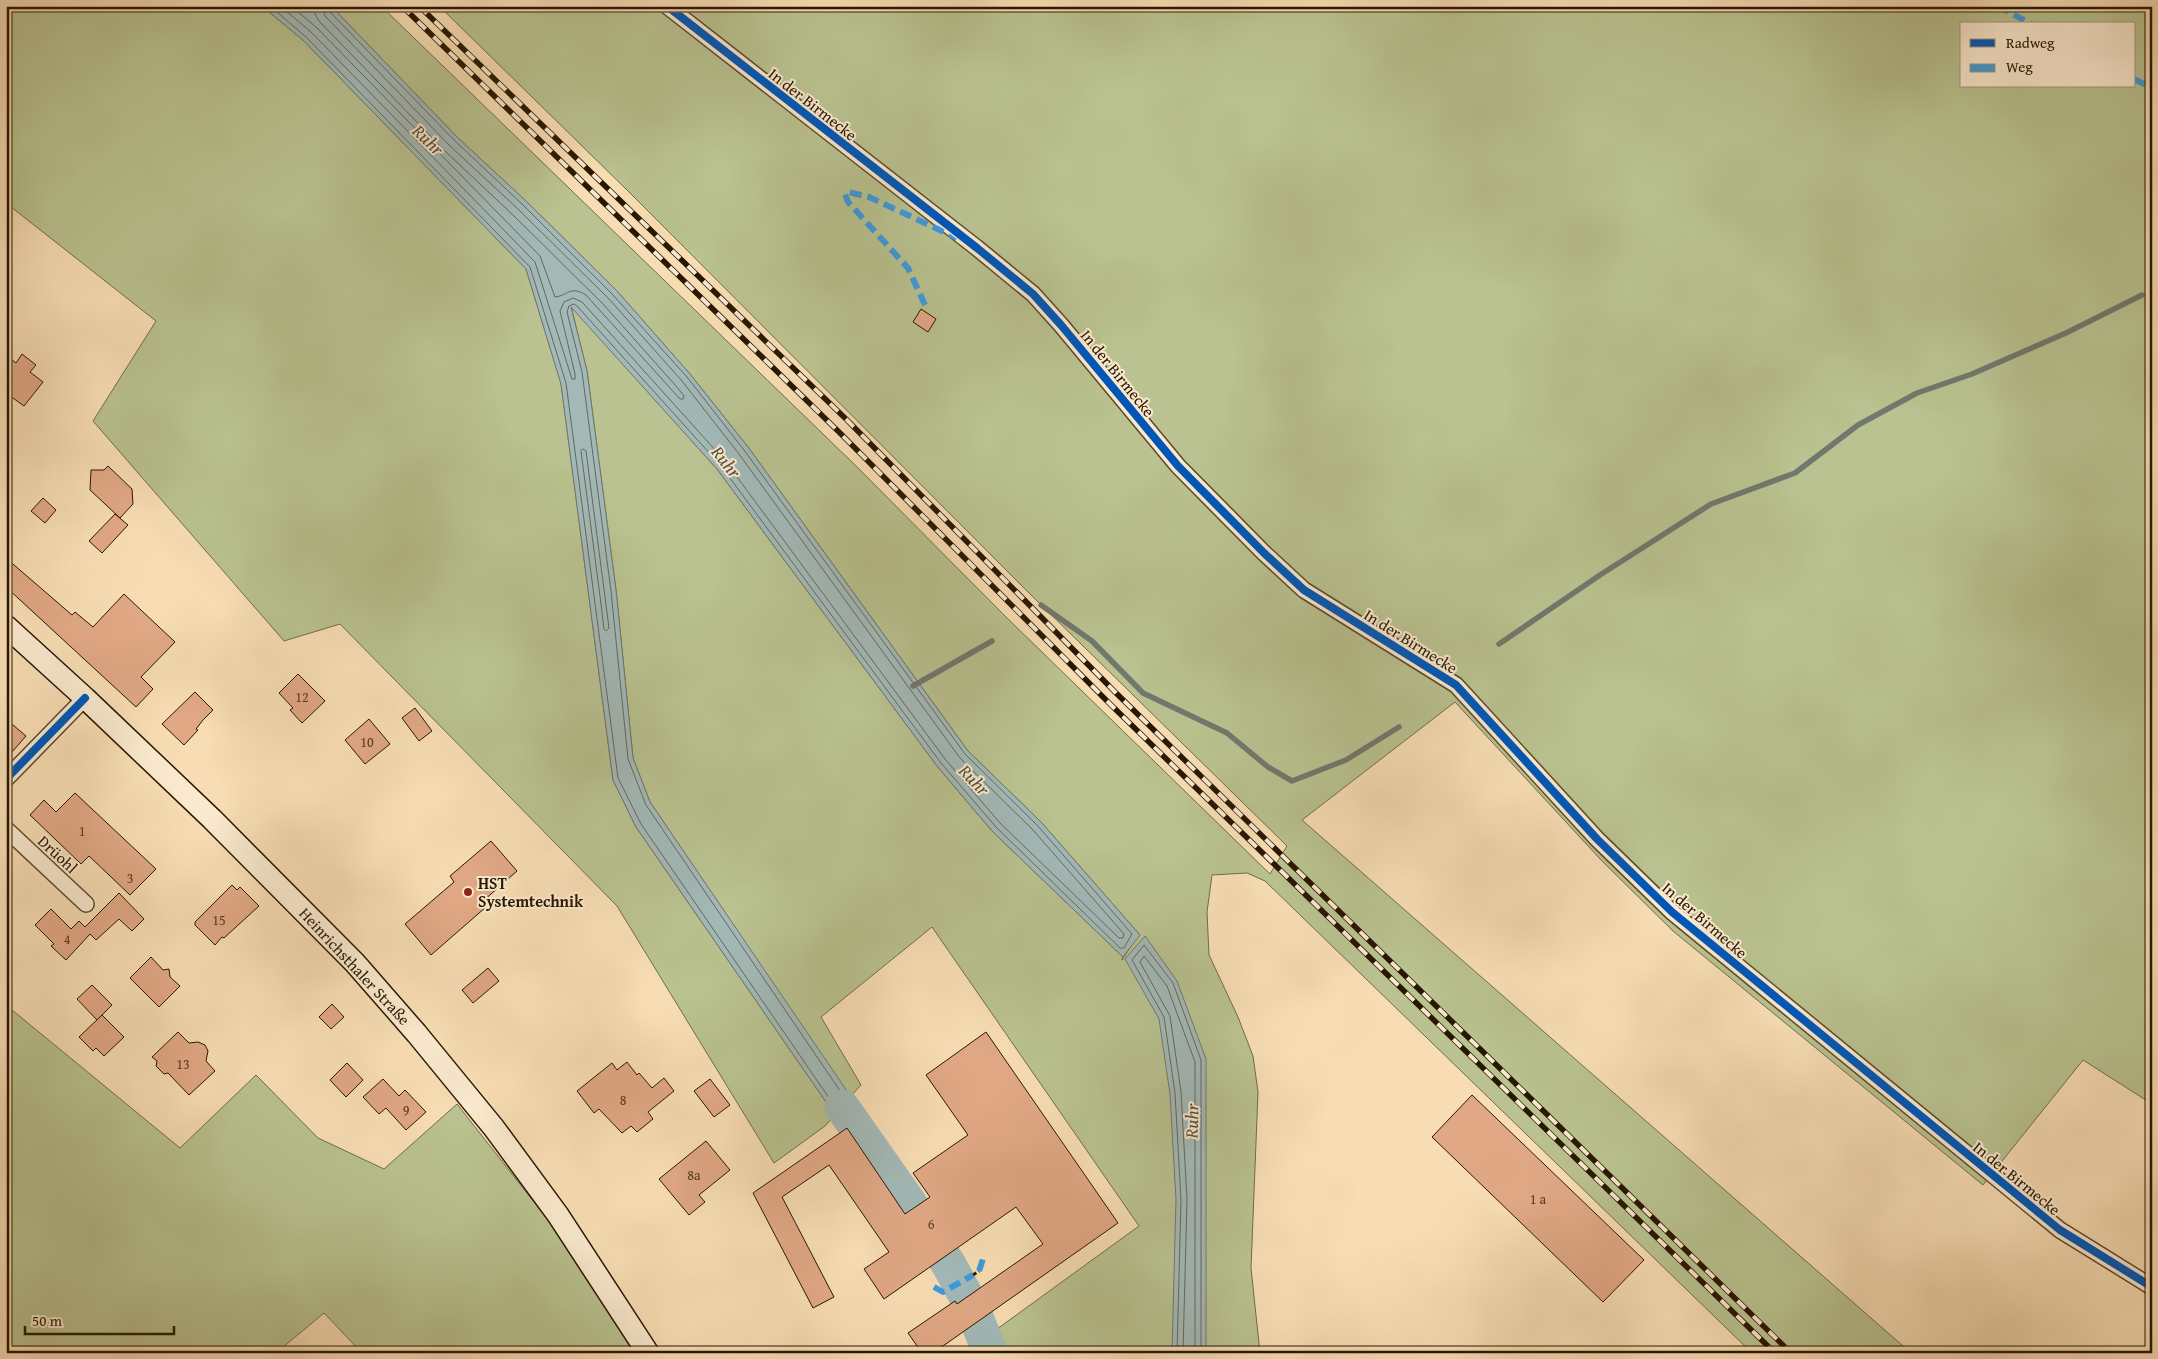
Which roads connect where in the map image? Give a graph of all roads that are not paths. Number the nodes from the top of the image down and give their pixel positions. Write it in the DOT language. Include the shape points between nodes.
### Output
graph roads {
  1 [pos="668,6"];
  2 [pos="6,626"];
  3 [pos="85,698"];
  4 [pos="6,779"];
  5 [pos="6,829"];
  6 [pos="86,904"];
  7 [pos="2152,1288"];
  8 [pos="648,1353"];
  1 -- 7 [label="street, In der Birmecke" via="1033,294 1178,466 1264,553 1304,590 1456,685 1597,839 1672,912 2060,1230"];
  2 -- 3 [label="main road, Heinrichsthaler Straße"];
  3 -- 4 [label="street"];
  3 -- 8 [label="main road, Heinrichsthaler Straße" via="292,898 417,1034 494,1128 558,1215"];
  5 -- 6 [label="street, Drüohl"];
}
